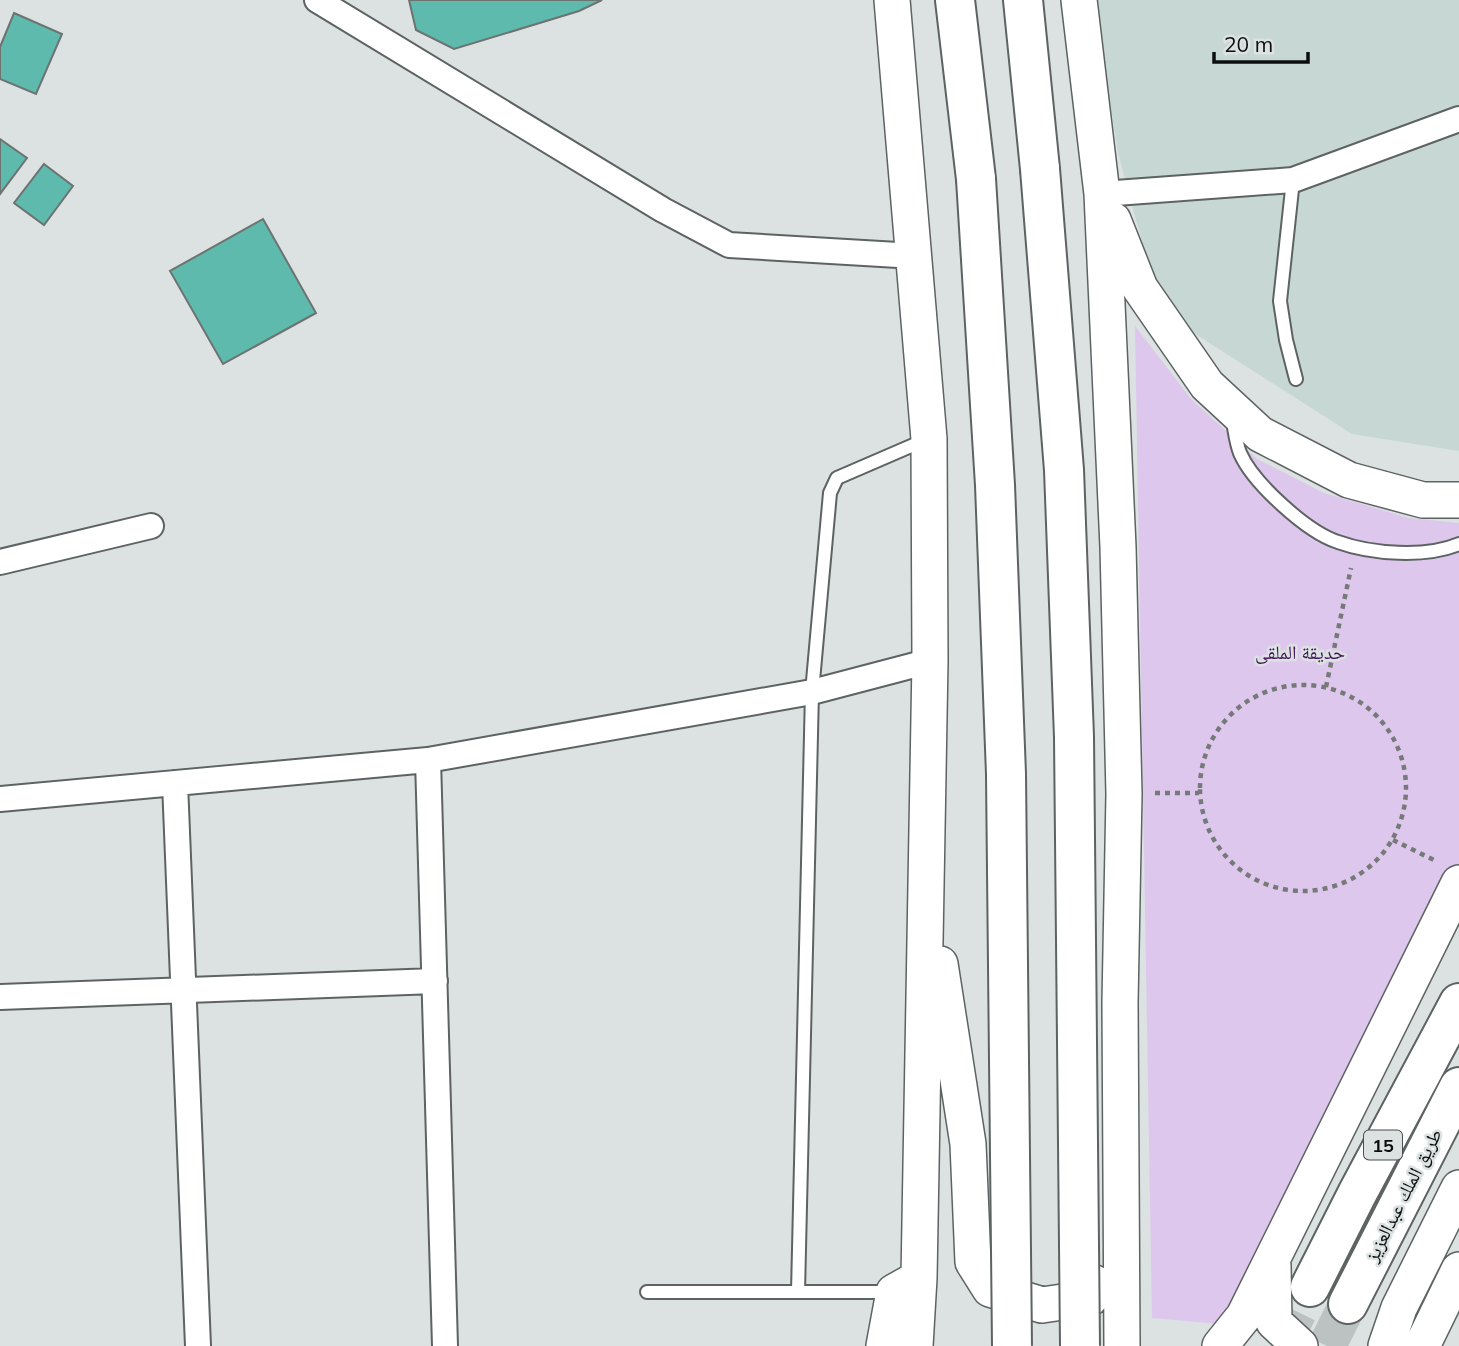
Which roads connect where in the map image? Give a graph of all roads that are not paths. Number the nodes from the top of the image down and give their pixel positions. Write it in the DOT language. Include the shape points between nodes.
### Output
graph roads {
  1 [pos="317,0"];
  2 [pos="892,0"];
  3 [pos="955,0"];
  4 [pos="1023,0"];
  5 [pos="1079,0"];
  6 [pos="1459,119"];
  7 [pos="1293,180"];
  8 [pos="1102,194"];
  9 [pos="915,257"];
  10 [pos="1296,379"];
  11 [pos="1229,405"];
  12 [pos="929,439"];
  13 [pos="1459,500"];
  14 [pos="151,526"];
  15 [pos="1459,544"];
  16 [pos="0,562"];
  17 [pos="930,661"];
  18 [pos="812,692"];
  19 [pos="428,760"];
  20 [pos="175,783"];
  21 [pos="0,799"];
  22 [pos="925,867"];
  23 [pos="1448,872"];
  24 [pos="435,981"];
  25 [pos="184,990"];
  26 [pos="0,997"];
  27 [pos="1120,1002"];
  28 [pos="1459,1003"];
  29 [pos="1459,1087"];
  30 [pos="1459,1188"];
  31 [pos="1273,1255"];
  32 [pos="1459,1270"];
  33 [pos="907,1285"];
  34 [pos="1310,1287"];
  35 [pos="646,1292"];
  36 [pos="798,1292"];
  37 [pos="1348,1304"];
  38 [pos="1399,1308"];
  39 [pos="198,1346"];
  40 [pos="445,1346"];
  41 [pos="884,1346"];
  42 [pos="915,1346"];
  43 [pos="1012,1346"];
  44 [pos="1080,1346"];
  45 [pos="1122,1346"];
  46 [pos="1220,1346"];
  47 [pos="1300,1346"];
  48 [pos="1359,1346"];
  49 [pos="1386,1346"];
  50 [pos="1422,1346"];
  1 -- 9 [label="street" via="663,210 729,245"];
  2 -- 9 [label="main road"];
  3 -- 43 [label="main road, bridge" via="976,179 995,485 1006,774"];
  4 -- 44 [label="main road, bridge" via="1064,470 1073,710"];
  5 -- 8 [label="main road"];
  6 -- 7 [label="street"];
  7 -- 8 [label="street"];
  7 -- 10 [label="lane" via="1280,301"];
  8 -- 11 [label="main road" via="1140,288 1208,385"];
  8 -- 27 [label="main road" via="1124,794"];
  9 -- 12 [label="main road"];
  11 -- 13 [label="main road" via="1260,434 1349,480 1423,500"];
  11 -- 15 [label="lane" via="1240,453 1258,480 1297,519 1337,542 1394,553 1446,550"];
  12 -- 17 [label="main road"];
  12 -- 18 [label="lane" via="837,478 830,493"];
  14 -- 16 [label="street"];
  17 -- 18 [label="street"];
  17 -- 22 [label="main road"];
  18 -- 19 [label="street"];
  18 -- 36 [label="lane"];
  19 -- 20 [label="street"];
  19 -- 24 [label="street"];
  20 -- 21 [label="street"];
  20 -- 25 [label="street"];
  22 -- 27 [label="main road" via="968,1144 973,1262 990,1289 1042,1305 1090,1298 1109,1230"];
  22 -- 33 [label="main road"];
  23 -- 31 [label="main road"];
  24 -- 25 [label="street"];
  24 -- 40 [label="street"];
  25 -- 26 [label="street"];
  25 -- 39 [label="street"];
  27 -- 45 [label="main road"];
  28 -- 34 [label="main road, طريق الملك عبدالعزيز / 15"];
  29 -- 37 [label="main road, طريق الملك عبدالعزيز / 15"];
  30 -- 38 [label="main road"];
  31 -- 46 [label="main road" via="1244,1316"];
  31 -- 47 [label="main road" via="1273,1322"];
  32 -- 50 [label="main road"];
  33 -- 36 [label="lane"];
  33 -- 41 [label="main road"];
  33 -- 42 [label="main road"];
  35 -- 36 [label="lane"];
  38 -- 48 [label="main road"];
  38 -- 49 [label="main road"];
}
